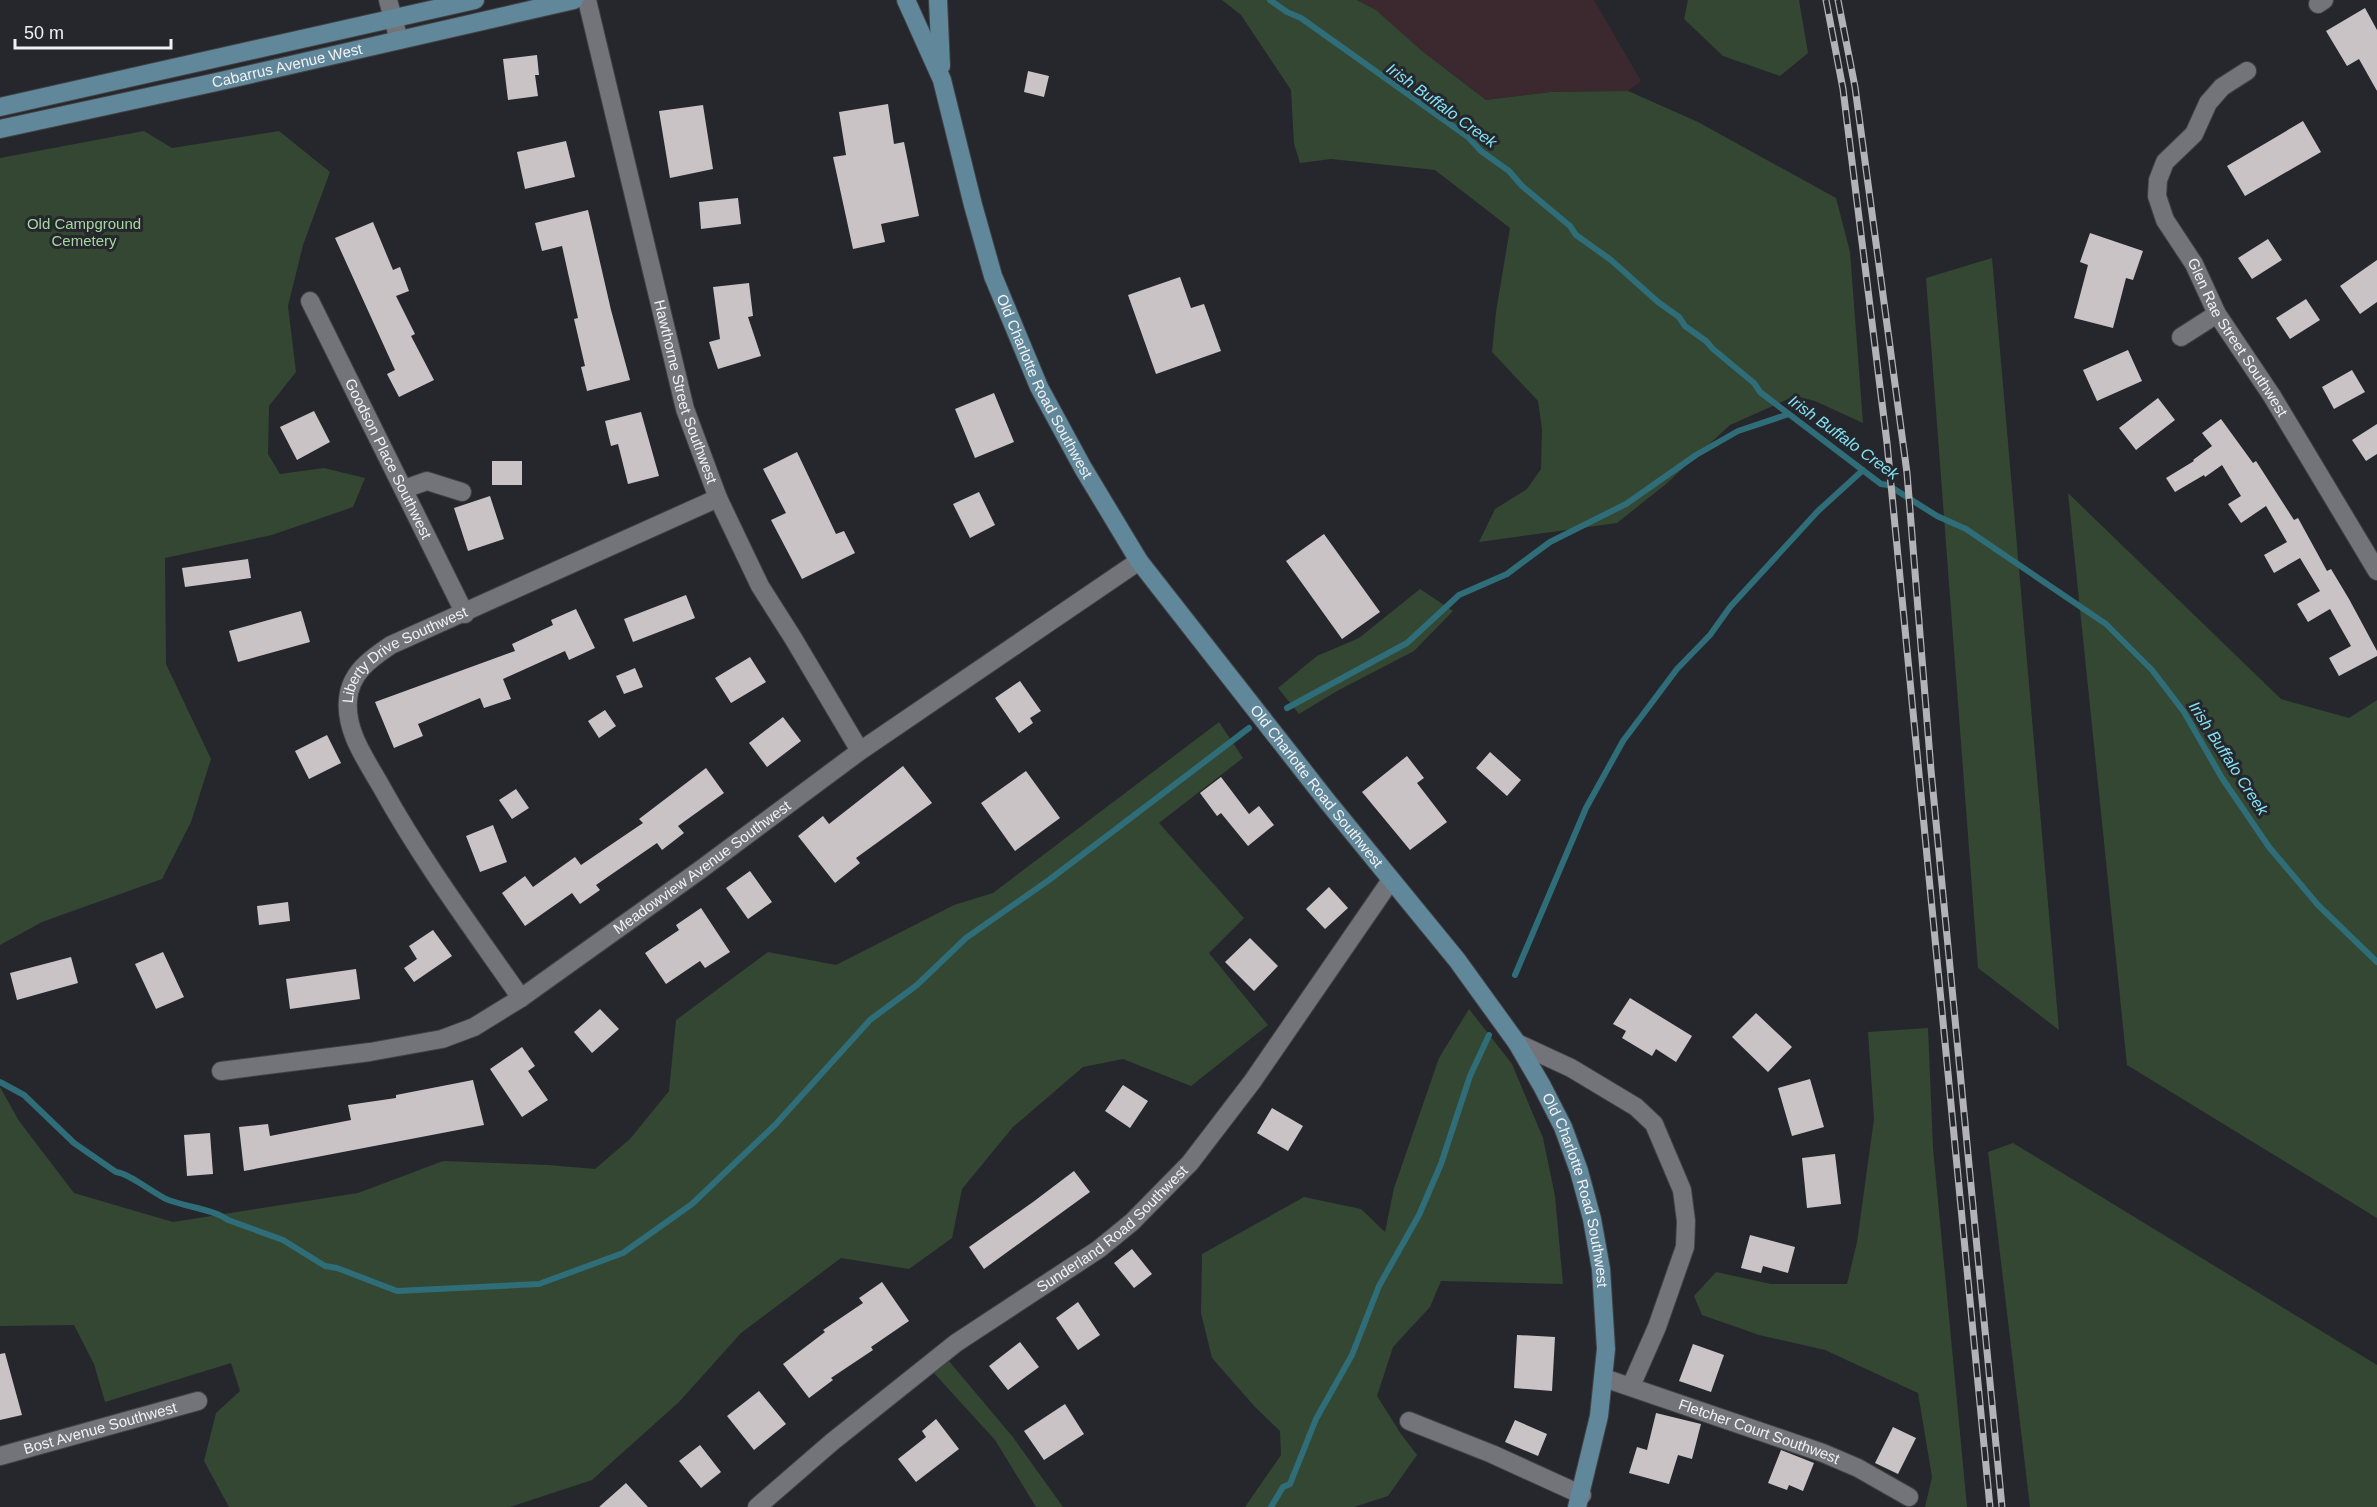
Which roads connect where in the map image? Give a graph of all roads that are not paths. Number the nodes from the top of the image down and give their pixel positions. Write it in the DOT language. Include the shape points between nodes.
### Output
graph roads {
  1 [pos="388,0"];
  2 [pos="475,0"];
  3 [pos="574,0"];
  4 [pos="587,0"];
  5 [pos="906,0"];
  6 [pos="938,0"];
  7 [pos="393,18"];
  8 [pos="399,40"];
  9 [pos="2247,71"];
  10 [pos="942,80"];
  11 [pos="0,106"];
  12 [pos="0,129"];
  13 [pos="310,301"];
  14 [pos="2217,314"];
  15 [pos="2181,337"];
  16 [pos="404,489"];
  17 [pos="462,492"];
  18 [pos="718,498"];
  19 [pos="1139,561"];
  20 [pos="2377,571"];
  21 [pos="465,614"];
  22 [pos="860,751"];
  23 [pos="1391,880"];
  24 [pos="521,998"];
  25 [pos="1517,1043"];
  26 [pos="220,1071"];
  27 [pos="1604,1378"];
  28 [pos="1631,1386"];
  29 [pos="198,1401"];
  30 [pos="1409,1421"];
  31 [pos="0,1455"];
  32 [pos="1909,1497"];
  33 [pos="1579,1501"];
  34 [pos="757,1507"];
  1 -- 7 [label="street"];
  2 -- 7 [label="street, Cabarrus Avenue West"];
  3 -- 8 [label="street, Cabarrus Avenue West"];
  4 -- 18 [label="street, Hawthorne Street Southwest" via="685,409"];
  5 -- 10 [label="street, Old Charlotte Road Southwest"];
  6 -- 10 [label="street, Old Charlotte Road Southwest"];
  7 -- 8 [label="street"];
  7 -- 11 [label="street, Cabarrus Avenue West"];
  8 -- 12 [label="street, Cabarrus Avenue West"];
  9 -- 14 [label="street, Glen Rae Street Southwest" via="2222,87 2208,103 2194,134 2165,162 2158,180 2157,196 2165,220 2194,264"];
  10 -- 19 [label="street, Old Charlotte Road Southwest" via="993,276 1039,387"];
  13 -- 16 [label="street, Goodson Place Southwest"];
  14 -- 15 [label="street"];
  14 -- 20 [label="street, Glen Rae Street Southwest" via="2272,396"];
  16 -- 17 [label="street" via="427,480"];
  16 -- 21 [label="street, Goodson Place Southwest"];
  18 -- 21 [label="street, Liberty Drive Southwest"];
  18 -- 22 [label="street, Hawthorne Street Southwest" via="760,586"];
  19 -- 22 [label="street, Meadowview Avenue Southwest"];
  19 -- 23 [label="street, Old Charlotte Road Southwest"];
  21 -- 24 [label="street, Liberty Drive Southwest" via="391,645 359,669 351,685 348,718 357,744 410,838"];
  22 -- 24 [label="street, Meadowview Avenue Southwest"];
  23 -- 25 [label="street, Old Charlotte Road Southwest" via="1457,960"];
  23 -- 34 [label="street, Sunderland Road Southwest" via="1252,1083 1190,1163 1132,1222 1099,1249 956,1343"];
  24 -- 26 [label="street, Meadowview Avenue Southwest" via="474,1028 442,1039"];
  25 -- 27 [label="street, Old Charlotte Road Southwest" via="1563,1127 1589,1209 1600,1269 1606,1349"];
  25 -- 28 [label="street" via="1571,1068 1636,1107 1654,1124 1682,1190 1684,1247 1657,1327"];
  27 -- 28 [label="street, Fletcher Court Southwest"];
  27 -- 33 [label="street, Old Charlotte Road Southwest"];
  28 -- 32 [label="street, Fletcher Court Southwest" via="1823,1453"];
  29 -- 31 [label="street, Bost Avenue Southwest"];
  30 -- 33 [label="street" via="1492,1455"];
}
